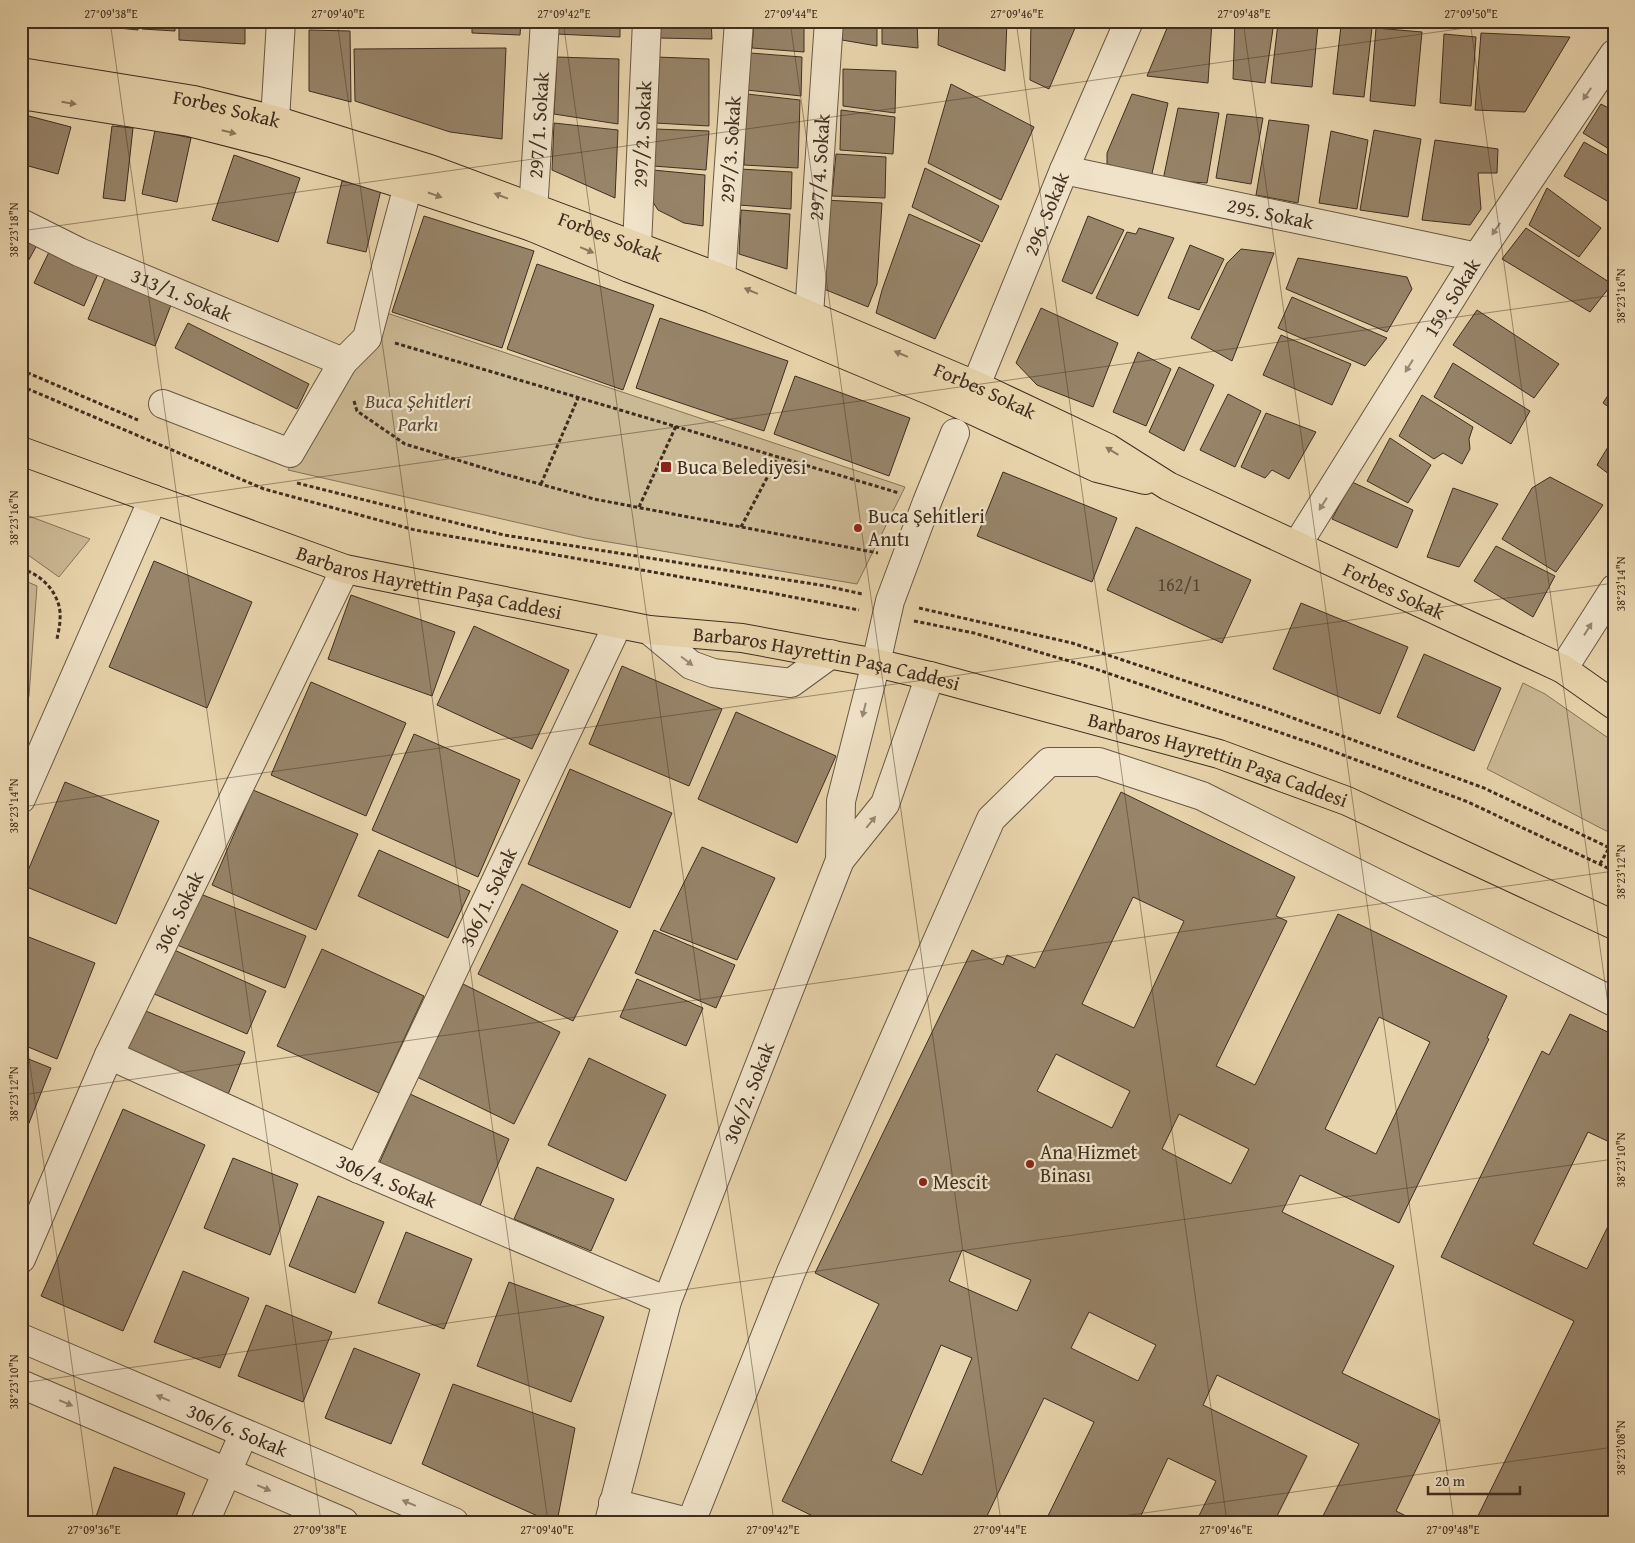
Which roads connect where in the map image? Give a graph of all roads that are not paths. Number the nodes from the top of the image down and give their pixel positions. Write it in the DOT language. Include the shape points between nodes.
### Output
graph roads {
  1 [pos="281,21"];
  2 [pos="545,21"];
  3 [pos="647,21"];
  4 [pos="739,21"];
  5 [pos="829,21"];
  6 [pos="1128,21"];
  7 [pos="1614,54"];
  8 [pos="21,72"];
  9 [pos="21,95"];
  10 [pos="273,131"];
  11 [pos="1064,170"];
  12 [pos="408,186"];
  13 [pos="533,218"];
  14 [pos="21,223"];
  15 [pos="637,246"];
  16 [pos="1477,257"];
  17 [pos="721,278"];
  18 [pos="809,315"];
  19 [pos="343,362"];
  20 [pos="972,396"];
  21 [pos="163,404"];
  22 [pos="955,433"];
  23 [pos="21,452"];
  24 [pos="153,499"];
  25 [pos="1297,545"];
  26 [pos="345,569"];
  27 [pos="1614,588"];
  28 [pos="618,624"];
  29 [pos="649,630"];
  30 [pos="831,654"];
  31 [pos="876,663"];
  32 [pos="1563,669"];
  33 [pos="930,676"];
  34 [pos="1614,705"];
  35 [pos="21,799"];
  36 [pos="840,860"];
  37 [pos="1614,925"];
  38 [pos="1614,1002"];
  39 [pos="109,1055"];
  40 [pos="359,1169"];
  41 [pos="21,1259"];
  42 [pos="667,1301"];
  43 [pos="21,1338"];
  44 [pos="21,1384"];
  45 [pos="244,1433"];
  46 [pos="226,1472"];
  47 [pos="611,1512"];
  48 [pos="205,1522"];
  49 [pos="344,1522"];
  50 [pos="454,1522"];
  51 [pos="634,1522"];
  52 [pos="689,1522"];
  1 -- 10 [label="street"];
  2 -- 13 [label="street, 297/1. Sokak"];
  3 -- 15 [label="street, 297/2. Sokak"];
  4 -- 17 [label="street, 297/3. Sokak"];
  5 -- 18 [label="street, 297/4. Sokak"];
  6 -- 11 [label="street, 296. Sokak"];
  7 -- 16 [label="street, 159. Sokak, one-way"];
  8 -- 10 [label="main road, Forbes Sokak" via="194,100"];
  9 -- 10 [label="main road, Forbes Sokak, one-way" via="189,122"];
  10 -- 12 [label="main road, Forbes Sokak"];
  13 -- 10 [label="main road, Forbes Sokak, one-way" via="430,169"];
  11 -- 16 [label="street, 295. Sokak"];
  11 -- 20 [label="street, 296. Sokak"];
  12 -- 13 [label="main road, Forbes Sokak, one-way"];
  12 -- 19 [label="street" via="367,338"];
  13 -- 15 [label="main road, Forbes Sokak"];
  13 -- 20 [label="main road, Forbes Sokak, one-way" via="629,268"];
  14 -- 19 [label="street, 313/1. Sokak" via="79,252"];
  15 -- 17 [label="main road, Forbes Sokak"];
  16 -- 25 [label="street, 159. Sokak, one-way"];
  18 -- 17 [label="main road, Forbes Sokak, one-way"];
  20 -- 18 [label="main road, Forbes Sokak, one-way"];
  19 -- 21 [label="street" via="290,453"];
  20 -- 25 [label="main road, Forbes Sokak" via="1108,448 1168,486"];
  22 -- 31 [label="street, 306/2. Sokak" via="888,608"];
  23 -- 24 [label="main road, Barbaros Hayrettin Paşa Caddesi"];
  24 -- 26 [label="main road, Barbaros Hayrettin Paşa Caddesi"];
  24 -- 35 [label="street"];
  25 -- 32 [label="main road, Forbes Sokak"];
  26 -- 28 [label="main road, Barbaros Hayrettin Paşa Caddesi"];
  26 -- 39 [label="street, 306. Sokak"];
  32 -- 27 [label="street, one-way"];
  28 -- 29 [label="main road, Barbaros Hayrettin Paşa Caddesi"];
  28 -- 40 [label="street, 306/1. Sokak"];
  29 -- 30 [label="main road, Barbaros Hayrettin Paşa Caddesi" via="742,638"];
  29 -- 30 [label="street, one-way" via="692,665 713,673 791,683"];
  30 -- 31 [label="main road, Barbaros Hayrettin Paşa Caddesi"];
  31 -- 33 [label="main road, Barbaros Hayrettin Paşa Caddesi"];
  31 -- 36 [label="street, 306/2. Sokak, one-way" via="842,801"];
  32 -- 34 [label="main road, Forbes Sokak"];
  36 -- 33 [label="street, one-way" via="885,804"];
  33 -- 37 [label="main road, Barbaros Hayrettin Paşa Caddesi" via="1219,754 1338,797"];
  36 -- 42 [label="street, 306/2. Sokak"];
  38 -- 52 [label="street" via="1202,796 1099,762 1048,762 991,819 792,1272"];
  39 -- 40 [label="street, 306/4. Sokak"];
  39 -- 41 [label="street, 306. Sokak"];
  40 -- 42 [label="street, 306/4. Sokak"];
  42 -- 47 [label="street, 306/2. Sokak"];
  45 -- 43 [label="street, 306/6. Sokak, one-way"];
  44 -- 46 [label="street, one-way"];
  45 -- 46 [label="street"];
  50 -- 45 [label="street, 306/6. Sokak, one-way"];
  46 -- 48 [label="street"];
  46 -- 49 [label="street, one-way"];
  47 -- 51 [label="street"];
  47 -- 52 [label="street"];
}
